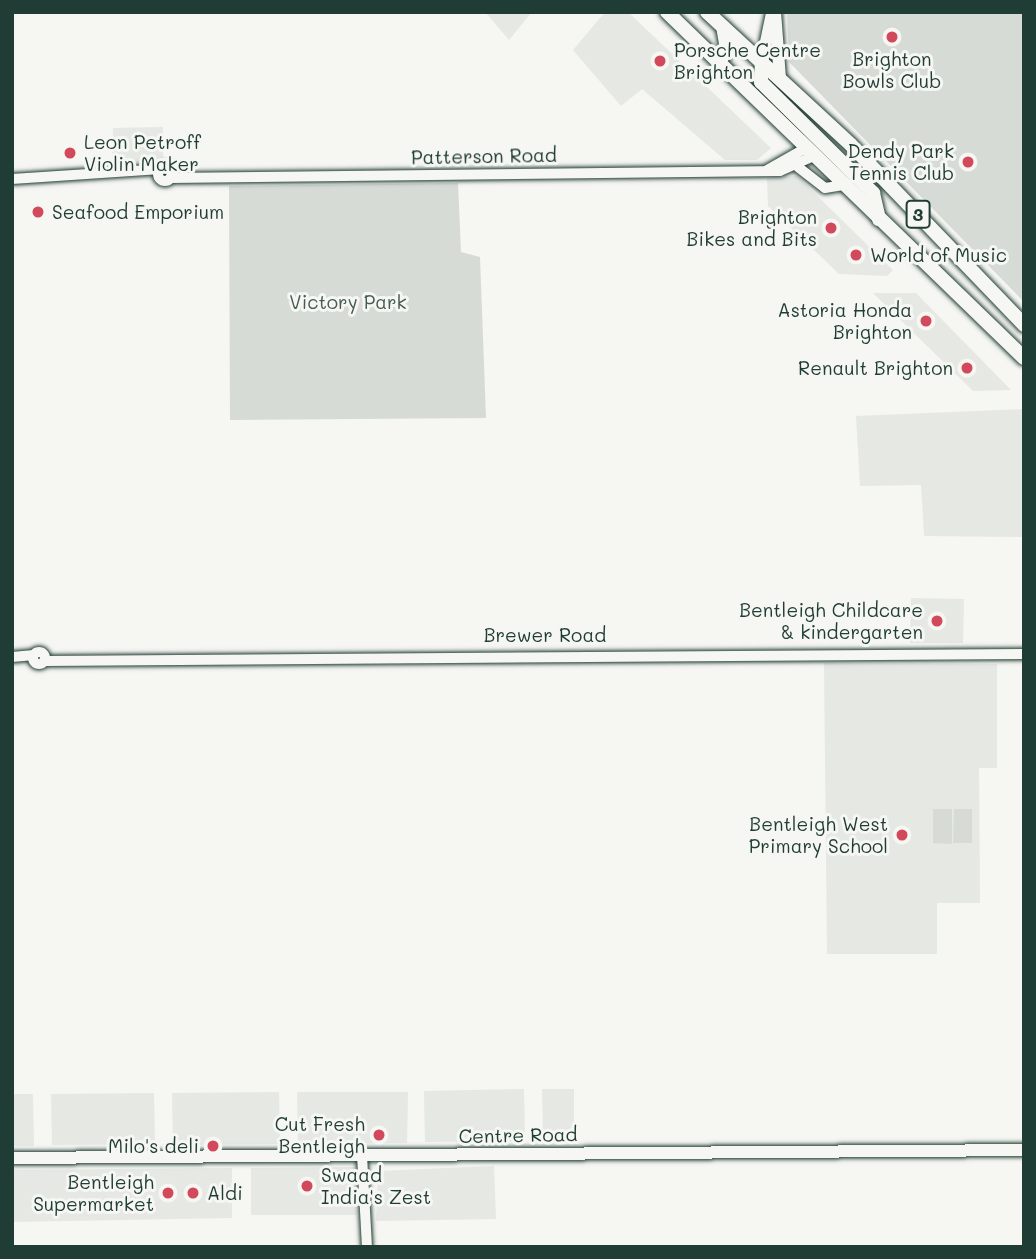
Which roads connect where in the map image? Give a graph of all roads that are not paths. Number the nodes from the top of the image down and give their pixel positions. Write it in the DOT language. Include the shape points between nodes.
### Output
graph roads {
  1 [pos="667,12"];
  2 [pos="707,12"];
  3 [pos="774,12"];
  4 [pos="723,27"];
  5 [pos="762,61"];
  6 [pos="719,62"];
  7 [pos="780,78"];
  8 [pos="839,133"];
  9 [pos="816,147"];
  10 [pos="798,167"];
  11 [pos="767,170"];
  12 [pos="12,180"];
  13 [pos="845,185"];
  14 [pos="879,219"];
  15 [pos="1024,325"];
  16 [pos="1024,358"];
  17 [pos="1024,654"];
  18 [pos="13,657"];
  19 [pos="1024,1150"];
  20 [pos="366,1155"];
  21 [pos="12,1158"];
  22 [pos="367,1247"];
  1 -- 6 [label="highway, 3"];
  2 -- 4 [label="highway, 3"];
  3 -- 5 [label="main road"];
  3 -- 7 [label="main road"];
  4 -- 5 [label="highway, 3"];
  4 -- 6 [label="highway" via="727,49"];
  5 -- 7 [label="highway, 3"];
  5 -- 9 [label="highway" via="761,82"];
  6 -- 9 [label="highway, 3"];
  7 -- 8 [label="highway, 3"];
  8 -- 9 [label="highway"];
  8 -- 15 [label="highway, 3"];
  9 -- 10 [label="street, Patterson Road"];
  9 -- 11 [label="street, Patterson Road"];
  9 -- 13 [label="highway, 3"];
  9 -- 14 [label="highway" via="880,202"];
  10 -- 11 [label="street, Patterson Road"];
  10 -- 13 [label="street" via="825,188"];
  11 -- 12 [label="street, Patterson Road" via="159,174"];
  13 -- 14 [label="highway, 3"];
  14 -- 16 [label="highway, 3"];
  17 -- 18 [label="street, Brewer Road"];
  19 -- 20 [label="main road, Centre Road"];
  20 -- 21 [label="main road, Centre Road"];
  20 -- 22 [label="street"];
}
